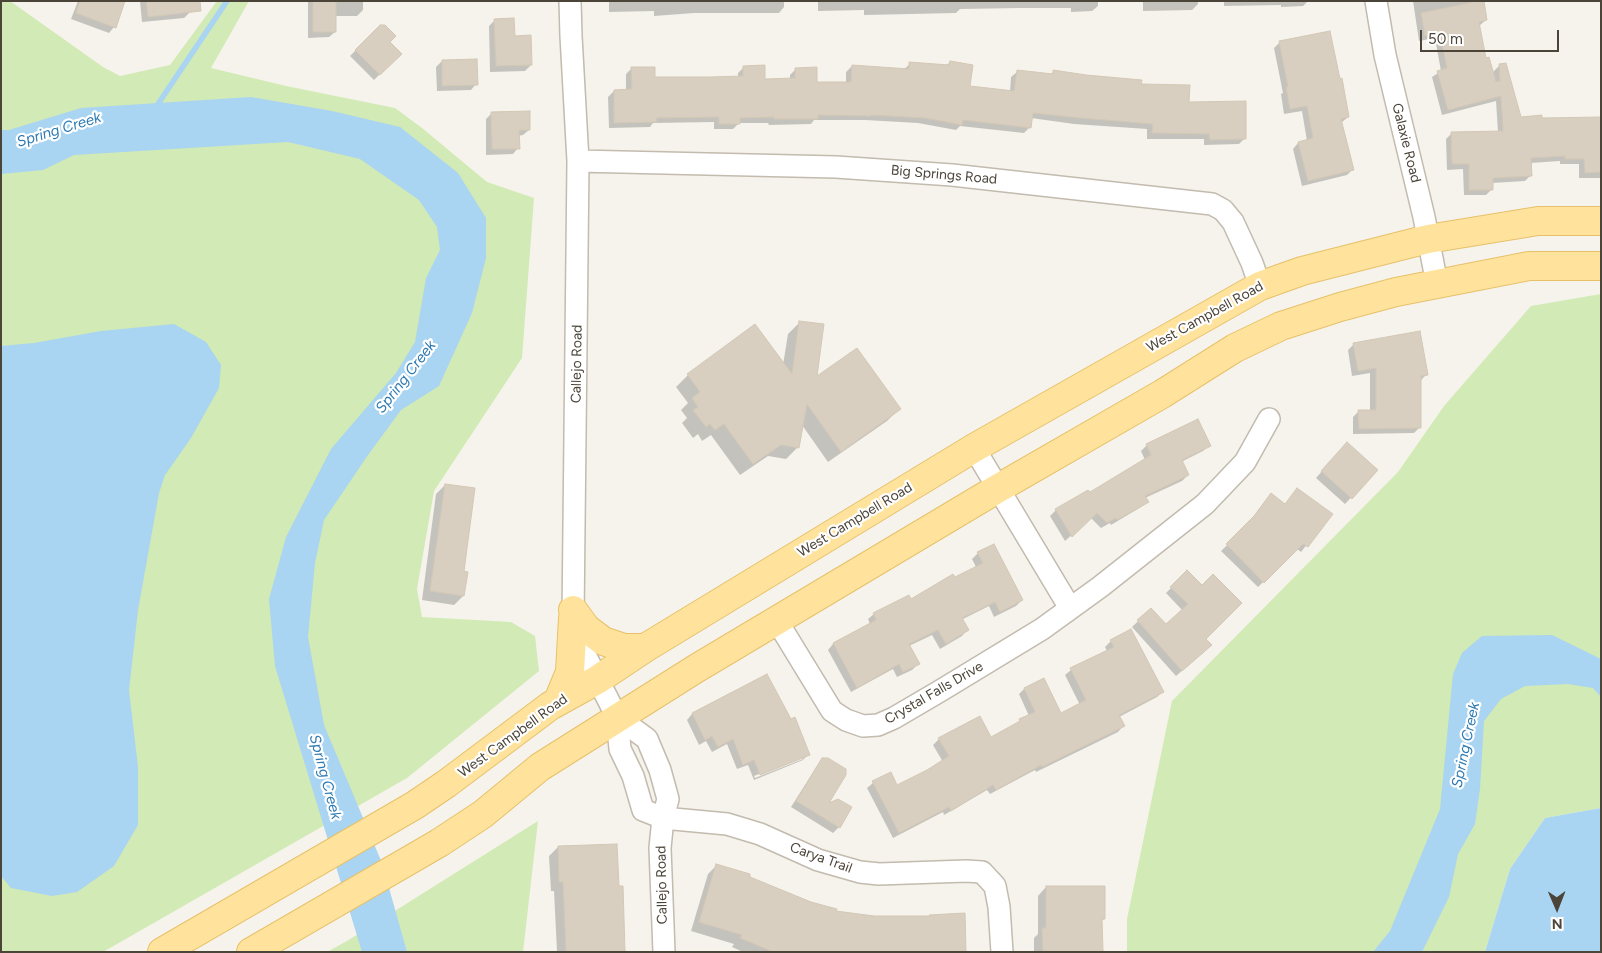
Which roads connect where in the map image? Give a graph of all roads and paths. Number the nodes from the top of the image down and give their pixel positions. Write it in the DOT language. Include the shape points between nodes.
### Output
graph roads {
  1 [pos="570,1"];
  2 [pos="1376,1"];
  3 [pos="578,162"];
  4 [pos="1601,221"];
  5 [pos="1428,239"];
  6 [pos="1601,266"];
  7 [pos="1437,284"];
  8 [pos="1260,286"];
  9 [pos="1269,419"];
  10 [pos="974,448"];
  11 [pos="997,489"];
  12 [pos="1070,608"];
  13 [pos="573,614"];
  14 [pos="777,621"];
  15 [pos="645,648"];
  16 [pos="597,680"];
  17 [pos="558,701"];
  18 [pos="617,717"];
  19 [pos="663,818"];
  20 [pos="162,952"];
  21 [pos="251,952"];
  22 [pos="664,952"];
  23 [pos="1002,952"];
  1 -- 3 [label="street, Callejo Road"];
  2 -- 5 [label="street, Galaxie Road" via="1385,55"];
  3 -- 8 [label="street, Big Springs Road" via="836,166 952,175 1212,204 1223,210 1233,222"];
  3 -- 13 [label="street, Callejo Road"];
  4 -- 5 [label="main road, West Campbell Road" via="1538,221"];
  5 -- 7 [label="street, Galaxie Road"];
  5 -- 8 [label="main road, West Campbell Road" via="1302,271"];
  6 -- 7 [label="main road" via="1529,266"];
  7 -- 11 [label="main road" via="1387,294 1281,326 1235,348"];
  8 -- 10 [label="main road, West Campbell Road"];
  9 -- 12 [label="street, Crystal Falls Drive" via="1245,462 1205,504"];
  10 -- 11 [label="street"];
  10 -- 15 [label="main road, West Campbell Road"];
  11 -- 12 [label="street"];
  11 -- 14 [label="main road"];
  12 -- 14 [label="street, Crystal Falls Drive" via="1042,629 901,714 878,725 863,726 832,711"];
  13 -- 15 [label="main road" via="603,640 624,648"];
  13 -- 16 [label="street, Callejo Road" via="580,645"];
  13 -- 17 [label="main road" via="570,672"];
  14 -- 18 [label="main road"];
  15 -- 16 [label="main road, West Campbell Road"];
  16 -- 17 [label="main road, West Campbell Road"];
  16 -- 18 [label="street, Callejo Road"];
  17 -- 20 [label="main road, West Campbell Road" via="415,805"];
  18 -- 19 [label="street, Callejo Road" via="620,748 643,810"];
  18 -- 19 [label="street, Callejo Road" via="647,739 668,799"];
  18 -- 21 [label="main road" via="540,767 483,814 439,843"];
  19 -- 22 [label="street, Callejo Road" via="660,848"];
  19 -- 23 [label="street, Carya Trail" via="727,824 760,834 818,860 860,872 982,872 995,886"];
}
